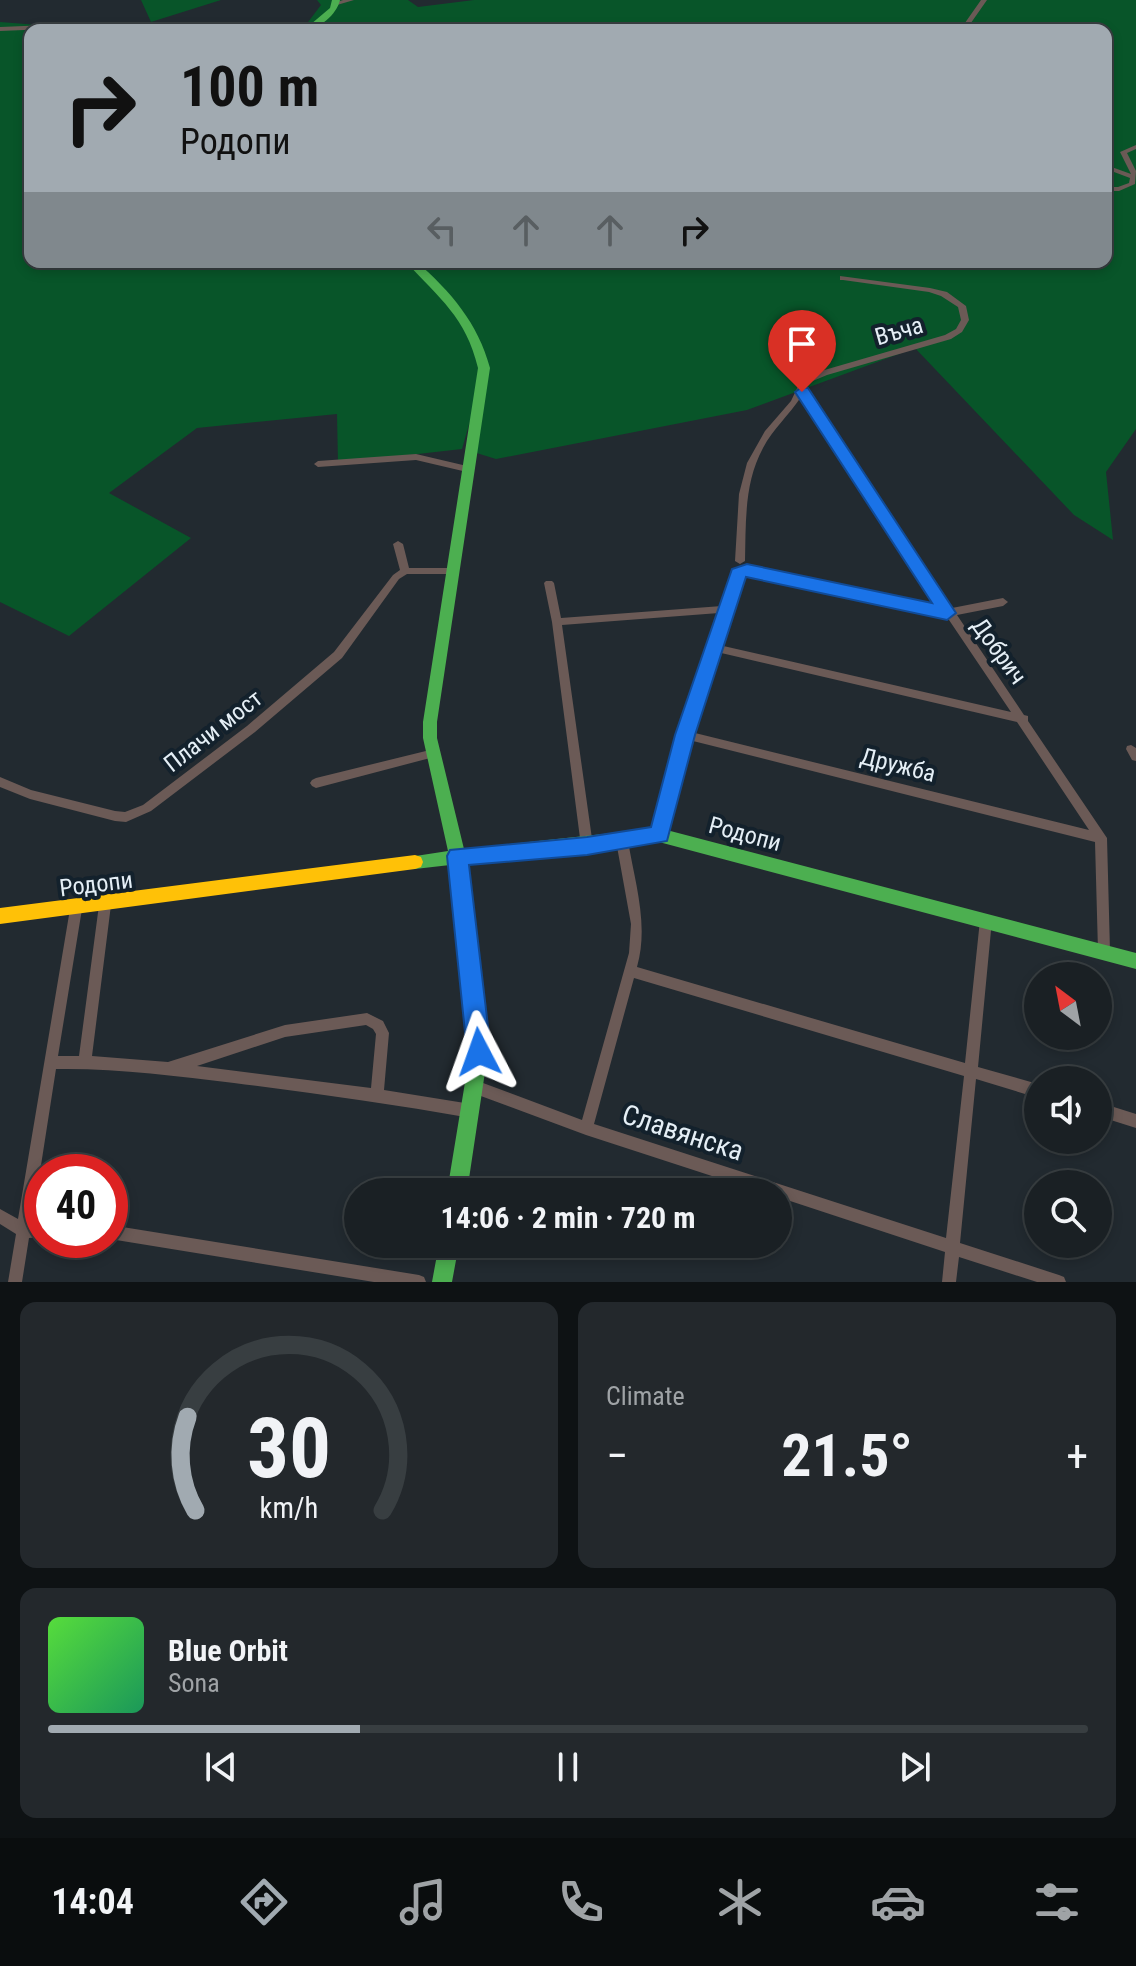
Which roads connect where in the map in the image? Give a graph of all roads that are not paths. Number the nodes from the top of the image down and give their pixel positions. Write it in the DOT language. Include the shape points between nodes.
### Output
graph roads {
  1 [pos="984,0"];
  2 [pos="341,1"];
  3 [pos="315,24"];
  4 [pos="967,24"];
  5 [pos="0,29"];
  6 [pos="24,29"];
  7 [pos="1136,147"];
  8 [pos="1112,169"];
  9 [pos="1135,178"];
  10 [pos="1112,189"];
  11 [pos="417,268"];
  12 [pos="843,278"];
  13 [pos="802,392"];
  14 [pos="318,464"];
  15 [pos="467,469"];
  16 [pos="398,544"];
  17 [pos="740,566"];
  18 [pos="405,571"];
  19 [pos="450,571"];
  20 [pos="549,583"];
  21 [pos="1003,602"];
  22 [pos="727,609"];
  23 [pos="947,613"];
  24 [pos="557,622"];
  25 [pos="714,648"];
  26 [pos="1024,719"];
  27 [pos="685,735"];
  28 [pos="434,753"];
  29 [pos="0,782"];
  30 [pos="316,783"];
  31 [pos="659,835"];
  32 [pos="1101,838"];
  33 [pos="622,841"];
  34 [pos="587,846"];
  35 [pos="457,856"];
  36 [pos="105,905"];
  37 [pos="76,909"];
  38 [pos="0,916"];
  39 [pos="986,920"];
  40 [pos="1104,951"];
  41 [pos="1136,961"];
  42 [pos="631,971"];
  43 [pos="85,1061"];
  44 [pos="51,1063"];
  45 [pos="167,1068"];
  46 [pos="970,1070"];
  47 [pos="475,1087"];
  48 [pos="1024,1087"];
  49 [pos="377,1094"];
  50 [pos="471,1111"];
  51 [pos="1112,1113"];
  52 [pos="1136,1121"];
  53 [pos="586,1128"];
  54 [pos="37,1154"];
  55 [pos="459,1178"];
  56 [pos="0,1216"];
  57 [pos="24,1230"];
  58 [pos="128,1235"];
  59 [pos="24,1236"];
  60 [pos="953,1246"];
  61 [pos="446,1258"];
  62 [pos="15,1282"];
  63 [pos="419,1282"];
  64 [pos="442,1282"];
  65 [pos="949,1282"];
  66 [pos="1059,1282"];
  1 -- 4 [label="street"];
  2 -- 3 [label="street"];
  5 -- 6 [label="street"];
  7 -- 9 [label="street" via="1123,152"];
  8 -- 9 [label="street"];
  9 -- 10 [label="street" via="1127,188"];
  11 -- 15 [label="street" via="467,323 481,349 484,368"];
  12 -- 13 [label="street, Въча" via="944,294 962,306 965,320 948,337 815,376 804,382"];
  13 -- 17 [label="street, Въча" via="768,433 747,471"];
  13 -- 23 [label="street, Добрич"];
  14 -- 15 [label="street" via="416,457"];
  15 -- 19 [label="street"];
  16 -- 18 [label="street"];
  17 -- 22 [label="street, Въча"];
  17 -- 23 [label="street"];
  18 -- 19 [label="street"];
  18 -- 29 [label="street, Плачи мост" via="338,655 147,808 115,816"];
  19 -- 28 [label="street" via="430,722"];
  20 -- 24 [label="street"];
  21 -- 23 [label="street"];
  22 -- 24 [label="street"];
  22 -- 25 [label="street, Въча"];
  23 -- 26 [label="street, Добрич"];
  24 -- 34 [label="street"];
  25 -- 26 [label="street"];
  25 -- 27 [label="street, Въча"];
  26 -- 32 [label="street, Добрич"];
  27 -- 31 [label="street, Въча"];
  27 -- 32 [label="street, Дружба"];
  28 -- 30 [label="street"];
  28 -- 35 [label="street"];
  31 -- 33 [label="street, Родопи"];
  31 -- 39 [label="street, Родопи"];
  32 -- 40 [label="street"];
  33 -- 34 [label="street, Родопи"];
  33 -- 42 [label="street" via="637,924"];
  34 -- 35 [label="street, Родопи"];
  35 -- 36 [label="street, Родопи"];
  35 -- 47 [label="street" via="476,1010"];
  36 -- 37 [label="street, Родопи"];
  36 -- 43 [label="street"];
  37 -- 38 [label="street, Родопи"];
  37 -- 44 [label="street"];
  39 -- 40 [label="street, Родопи"];
  39 -- 46 [label="street"];
  40 -- 41 [label="street, Родопи"];
  42 -- 46 [label="street"];
  42 -- 53 [label="street"];
  43 -- 44 [label="street"];
  43 -- 45 [label="street"];
  44 -- 54 [label="street"];
  45 -- 49 [label="street"];
  45 -- 49 [label="street" via="285,1031 367,1019 383,1033"];
  46 -- 48 [label="street"];
  46 -- 60 [label="street"];
  47 -- 50 [label="street"];
  47 -- 53 [label="street, Славянска"];
  49 -- 50 [label="street"];
  50 -- 55 [label="street"];
  51 -- 52 [label="street"];
  53 -- 60 [label="street, Славянска"];
  56 -- 57 [label="street"];
  58 -- 63 [label="street"];
  59 -- 62 [label="street"];
  60 -- 65 [label="street"];
  60 -- 66 [label="street, Славянска"];
  61 -- 64 [label="street"];
}
